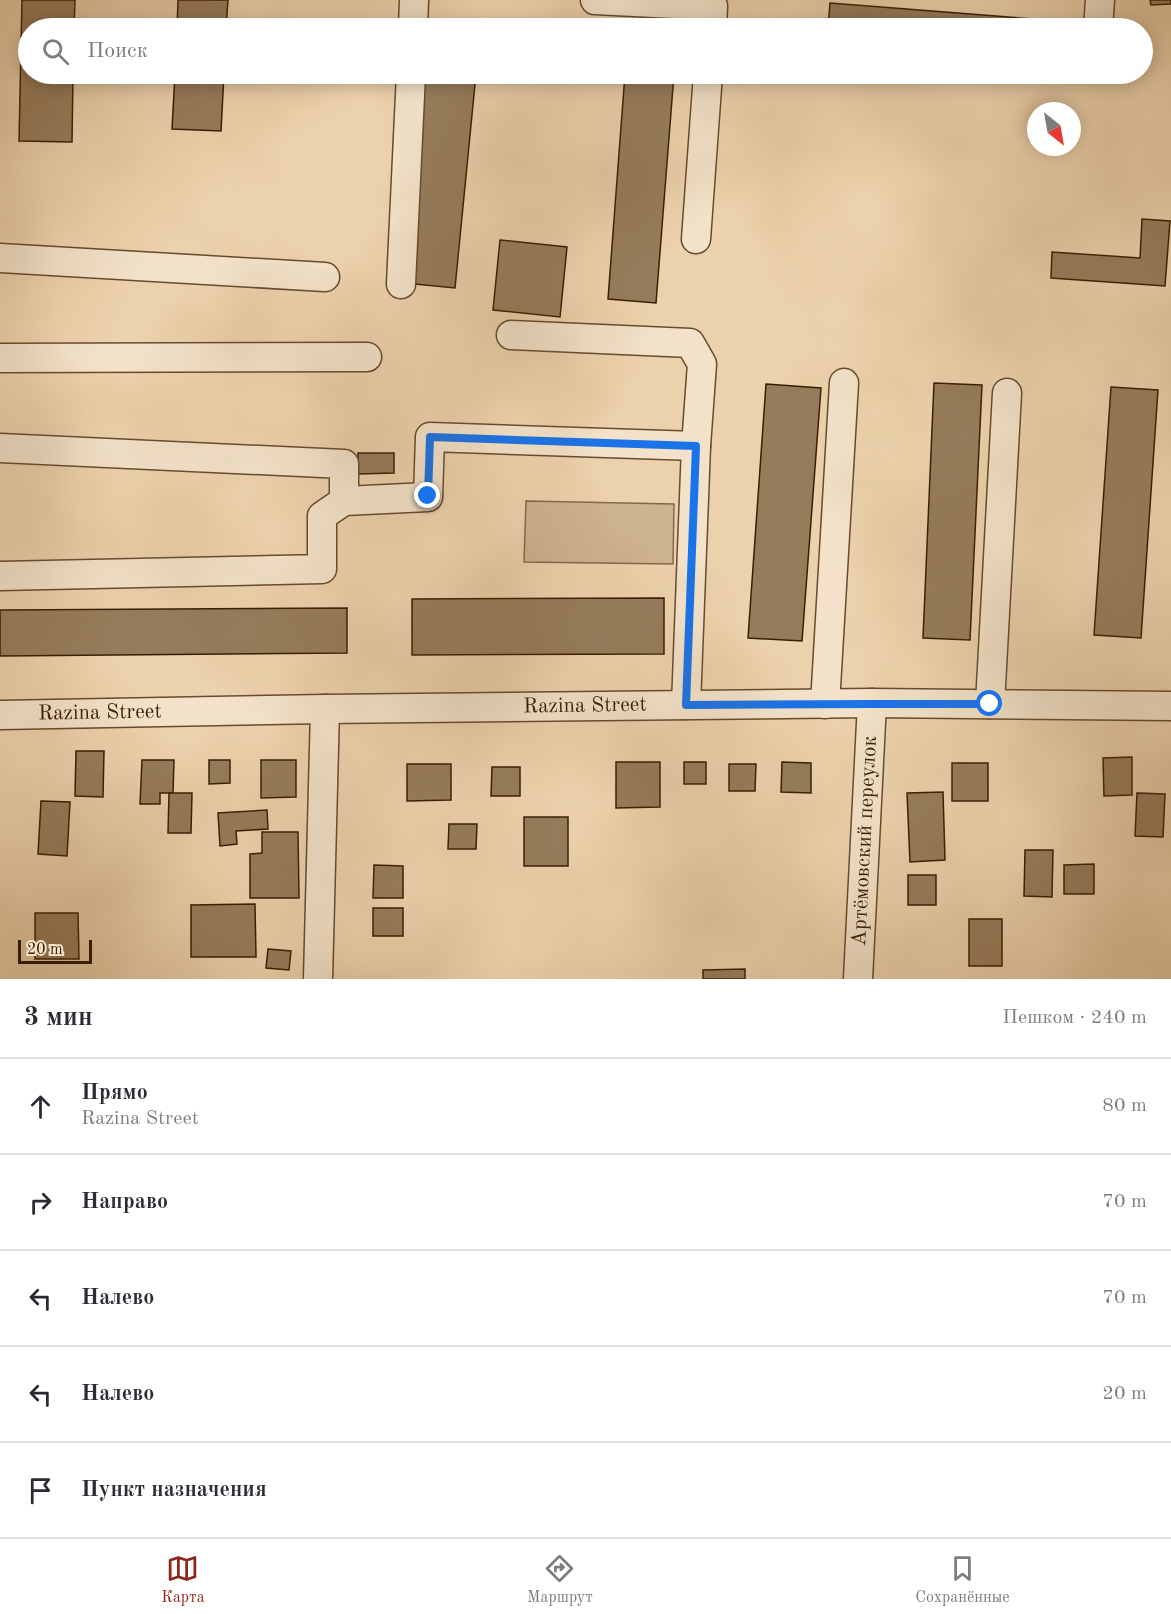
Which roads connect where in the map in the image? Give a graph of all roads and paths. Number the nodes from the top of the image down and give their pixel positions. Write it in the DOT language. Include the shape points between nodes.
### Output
graph roads {
  1 [pos="414,0"];
  2 [pos="595,0"];
  3 [pos="1100,0"];
  4 [pos="413,18"];
  5 [pos="712,18"];
  6 [pos="1099,18"];
  7 [pos="411,84"];
  8 [pos="707,84"];
  9 [pos="696,240"];
  10 [pos="0,258"];
  11 [pos="325,277"];
  12 [pos="401,284"];
  13 [pos="511,335"];
  14 [pos="367,357"];
  15 [pos="0,358"];
  16 [pos="844,383"];
  17 [pos="1007,393"];
  18 [pos="696,446"];
  19 [pos="0,448"];
  20 [pos="344,501"];
  21 [pos="0,576"];
  22 [pos="825,704"];
  23 [pos="872,704"];
  24 [pos="990,704"];
  25 [pos="686,705"];
  26 [pos="1171,706"];
  27 [pos="325,709"];
  28 [pos="0,716"];
  29 [pos="318,979"];
  30 [pos="858,979"];
  1 -- 4 [label="street"];
  2 -- 5 [label="street" via="713,6"];
  3 -- 6 [label="street"];
  7 -- 12 [label="street"];
  8 -- 9 [label="street"];
  10 -- 11 [label="street"];
  13 -- 18 [label="street" via="690,343 702,364"];
  14 -- 15 [label="street"];
  16 -- 22 [label="street"];
  17 -- 24 [label="street"];
  18 -- 20 [label="street" via="430,437 428,496"];
  18 -- 25 [label="street"];
  19 -- 20 [label="street" via="344,464"];
  20 -- 21 [label="street" via="322,516 322,569"];
  22 -- 23 [label="street, Razina Street"];
  22 -- 25 [label="street, Razina Street"];
  23 -- 24 [label="street, Razina Street"];
  23 -- 30 [label="street, Артёмовский переулок"];
  24 -- 26 [label="street, Razina Street"];
  25 -- 27 [label="street, Razina Street"];
  27 -- 28 [label="street, Razina Street"];
  27 -- 29 [label="street"];
}
